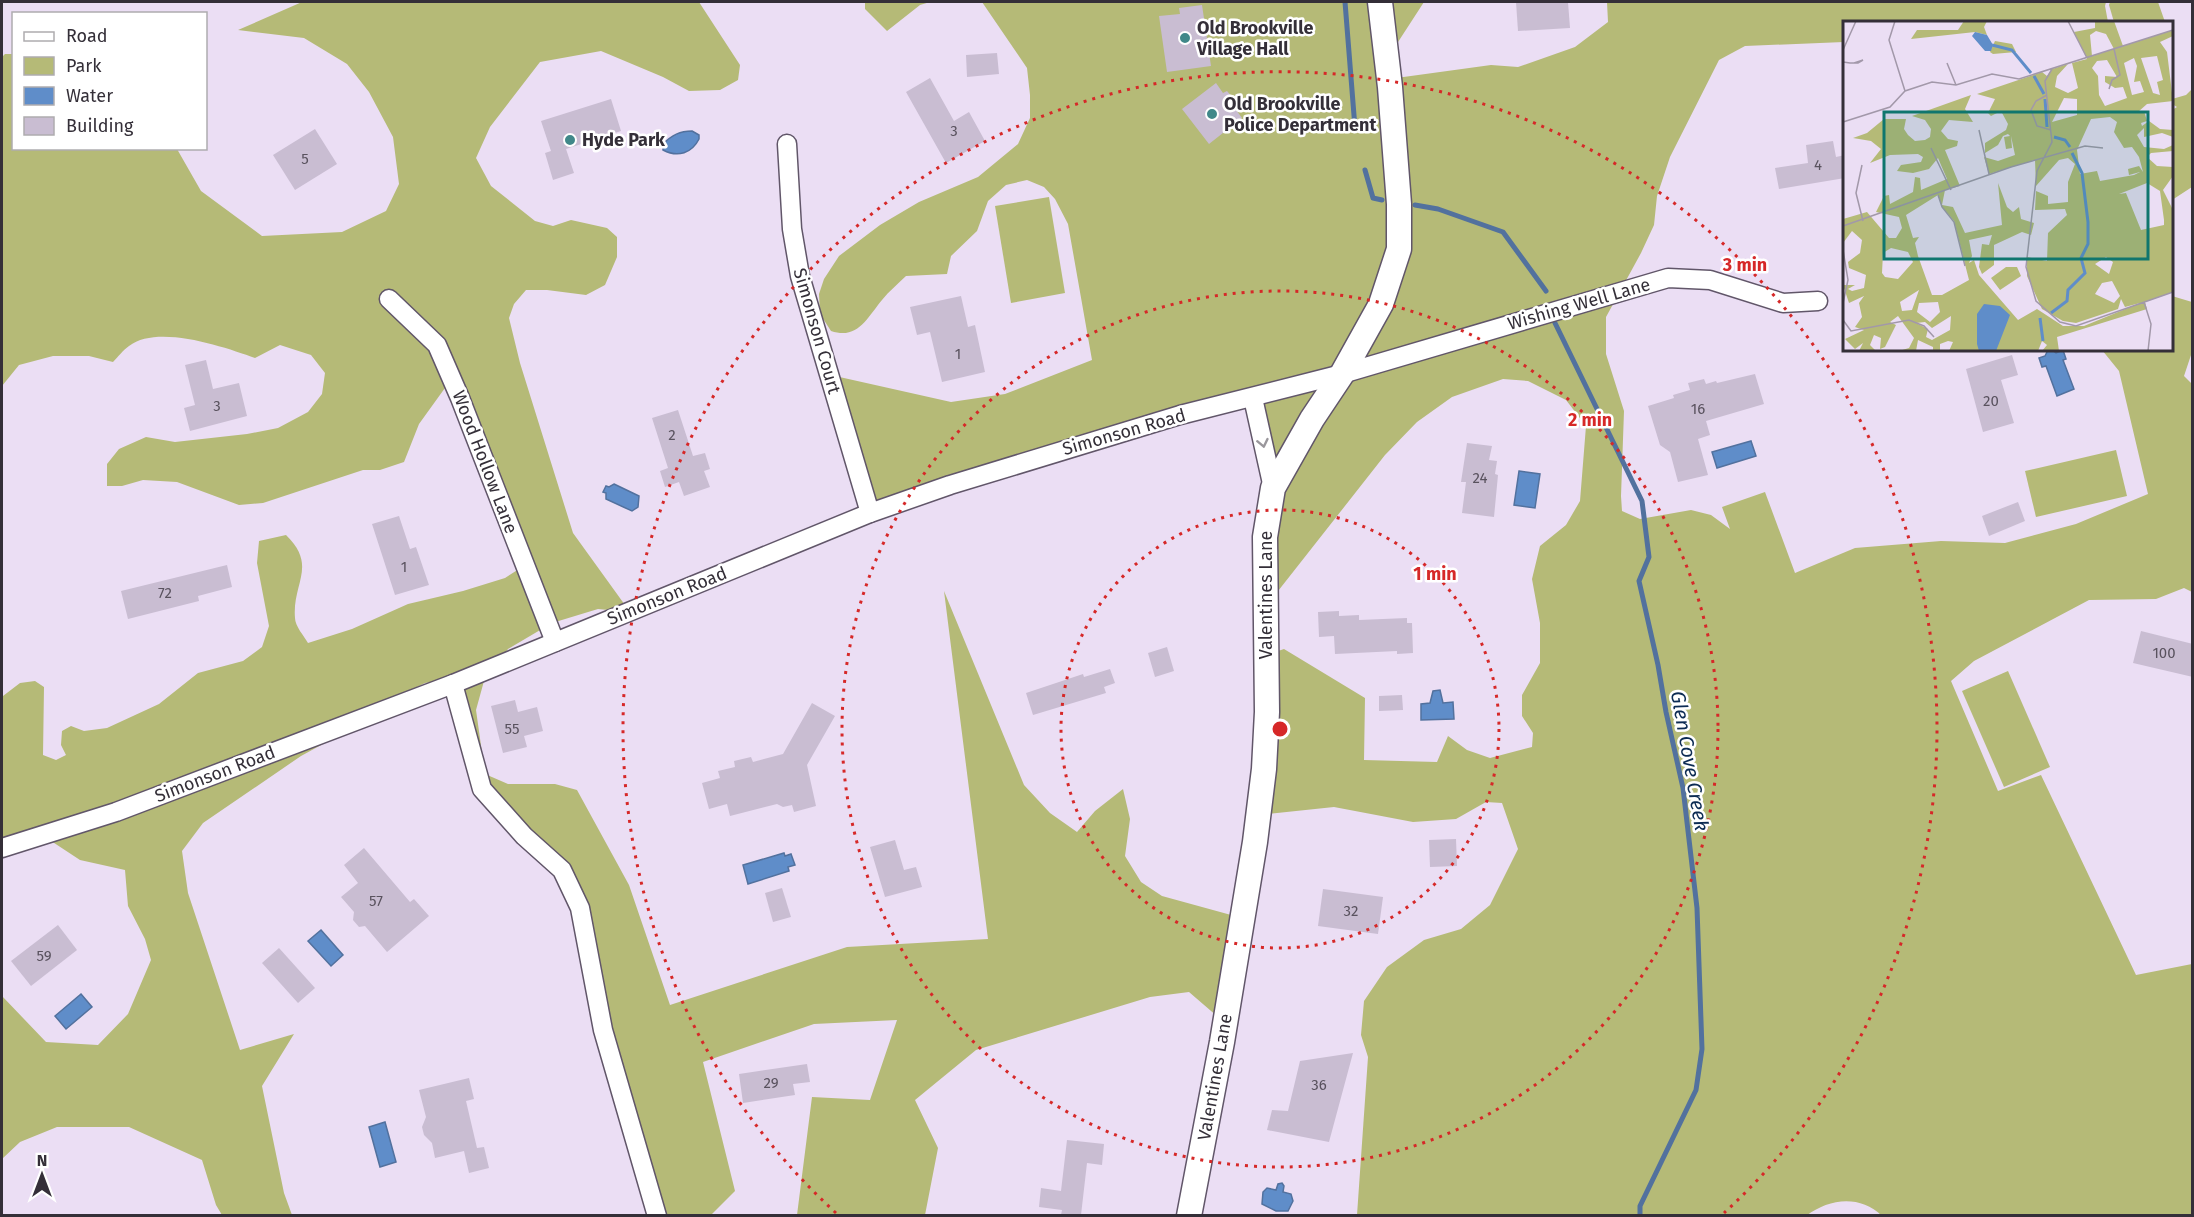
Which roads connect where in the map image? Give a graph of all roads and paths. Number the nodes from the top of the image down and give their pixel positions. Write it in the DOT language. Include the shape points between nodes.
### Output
graph roads {
  1 [pos="1380,2"];
  2 [pos="787,144"];
  3 [pos="389,299"];
  4 [pos="1818,301"];
  5 [pos="1342,374"];
  6 [pos="1253,398"];
  7 [pos="1272,488"];
  8 [pos="870,513"];
  9 [pos="555,642"];
  10 [pos="453,684"];
  11 [pos="2,848"];
  12 [pos="657,1215"];
  13 [pos="1189,1215"];
  1 -- 5 [label="street, Valentines Lane" via="1390,87 1398,249 1382,303"];
  2 -- 8 [label="street, Simonson Court" via="792,229 800,276"];
  3 -- 9 [label="street, Wood Hollow Lane" via="437,345"];
  4 -- 5 [label="street, Wishing Well Lane" via="1783,303 1710,280 1668,278"];
  5 -- 6 [label="street, Simonson Road"];
  5 -- 7 [label="street, Valentines Lane"];
  6 -- 7 [label="street, one-way"];
  6 -- 8 [label="street, Simonson Road" via="1064,449"];
  7 -- 13 [label="street, Valentines Lane" via="1265,537 1264,769 1222,1042"];
  8 -- 9 [label="street, Simonson Road"];
  9 -- 10 [label="street, Simonson Road"];
  10 -- 11 [label="street, Simonson Road" via="116,812"];
  10 -- 12 [label="street" via="482,789 524,836 562,870 580,908 603,1030"];
}
